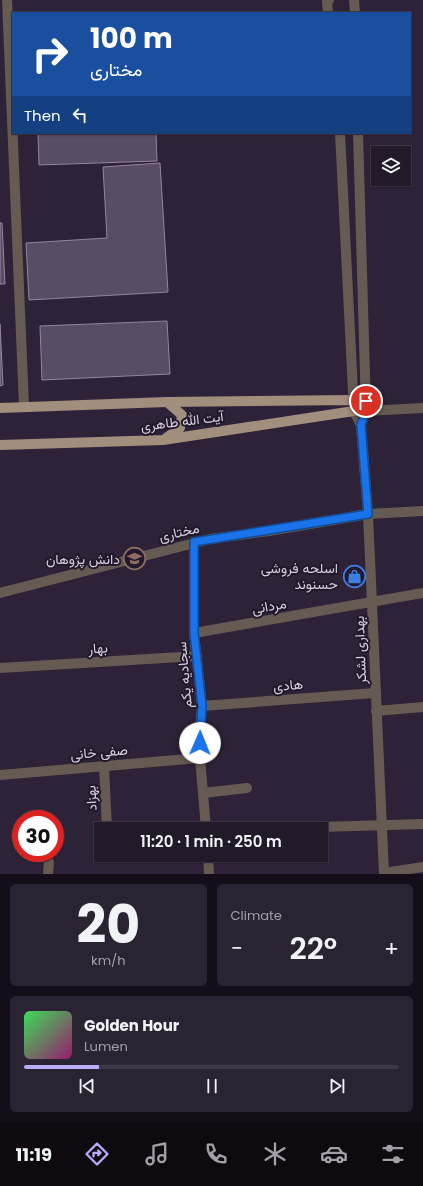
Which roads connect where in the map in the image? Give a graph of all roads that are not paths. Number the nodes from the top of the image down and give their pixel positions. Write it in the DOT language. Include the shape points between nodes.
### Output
graph roads {
  1 [pos="7,0"];
  2 [pos="329,0"];
  3 [pos="354,0"];
  4 [pos="328,12"];
  5 [pos="355,12"];
  6 [pos="12,120"];
  7 [pos="13,134"];
  8 [pos="340,134"];
  9 [pos="358,134"];
  10 [pos="353,400"];
  11 [pos="167,402"];
  12 [pos="366,406"];
  13 [pos="24,407"];
  14 [pos="0,408"];
  15 [pos="423,408"];
  16 [pos="354,411"];
  17 [pos="361,425"];
  18 [pos="163,440"];
  19 [pos="0,445"];
  20 [pos="423,511"];
  21 [pos="368,514"];
  22 [pos="194,542"];
  23 [pos="0,593"];
  24 [pos="423,593"];
  25 [pos="372,603"];
  26 [pos="194,633"];
  27 [pos="197,656"];
  28 [pos="0,668"];
  29 [pos="376,692"];
  30 [pos="202,706"];
  31 [pos="423,707"];
  32 [pos="376,711"];
  33 [pos="200,758"];
  34 [pos="104,766"];
  35 [pos="0,775"];
  36 [pos="247,788"];
  37 [pos="203,793"];
  38 [pos="107,822"];
  39 [pos="205,822"];
  40 [pos="423,824"];
  41 [pos="382,825"];
  42 [pos="328,827"];
  43 [pos="49,862"];
  44 [pos="208,862"];
  45 [pos="423,867"];
  46 [pos="48,874"];
  47 [pos="209,874"];
  48 [pos="384,874"];
  1 -- 6 [label="street"];
  2 -- 4 [label="street"];
  3 -- 5 [label="street"];
  7 -- 13 [label="street"];
  8 -- 10 [label="street, بهداری لشکر"];
  9 -- 12 [label="street"];
  10 -- 11 [label="main road, آیت الله طاهری"];
  10 -- 12 [label="main road, آیت الله طاهری"];
  10 -- 16 [label="street, بهداری لشکر"];
  11 -- 13 [label="main road, آیت الله طاهری"];
  11 -- 18 [label="main road" via="182,414 180,428"];
  12 -- 15 [label="street" via="390,409"];
  12 -- 16 [label="main road, آیت الله طاهری"];
  12 -- 17 [label="street, بهداری لشکر"];
  13 -- 14 [label="main road, آیت الله طاهری"];
  16 -- 17 [label="street, بهداری لشکر"];
  16 -- 18 [label="main road, آیت الله طاهری"];
  17 -- 21 [label="street, بهداری لشکر"];
  18 -- 19 [label="main road, آیت الله طاهری"];
  20 -- 21 [label="street, مختاری"];
  21 -- 22 [label="street, مختاری"];
  21 -- 25 [label="street, بهداری لشکر"];
  22 -- 23 [label="street, مختاری"];
  22 -- 26 [label="street, سجادیه یکم"];
  24 -- 25 [label="street, مردانی"];
  25 -- 26 [label="street, مردانی"];
  25 -- 29 [label="street, بهداری لشکر"];
  26 -- 27 [label="street, سجادیه یکم"];
  27 -- 28 [label="street, بهار"];
  27 -- 30 [label="street, سجادیه یکم"];
  29 -- 30 [label="street, هادی"];
  29 -- 32 [label="street, بهداری لشکر"];
  30 -- 33 [label="street, سجادیه یکم"];
  31 -- 32 [label="street"];
  32 -- 41 [label="street, بهداری لشکر"];
  33 -- 34 [label="street, صفی خانی"];
  33 -- 37 [label="street, سجادیه یکم"];
  34 -- 35 [label="street, صفی خانی"];
  34 -- 38 [label="street, بهزاد"];
  36 -- 37 [label="street"];
  37 -- 39 [label="street, سجادیه یکم"];
  40 -- 41 [label="street"];
  41 -- 42 [label="street"];
  41 -- 48 [label="street, بهداری لشکر"];
  43 -- 46 [label="street"];
  44 -- 47 [label="street"];
  45 -- 48 [label="street"];
}
